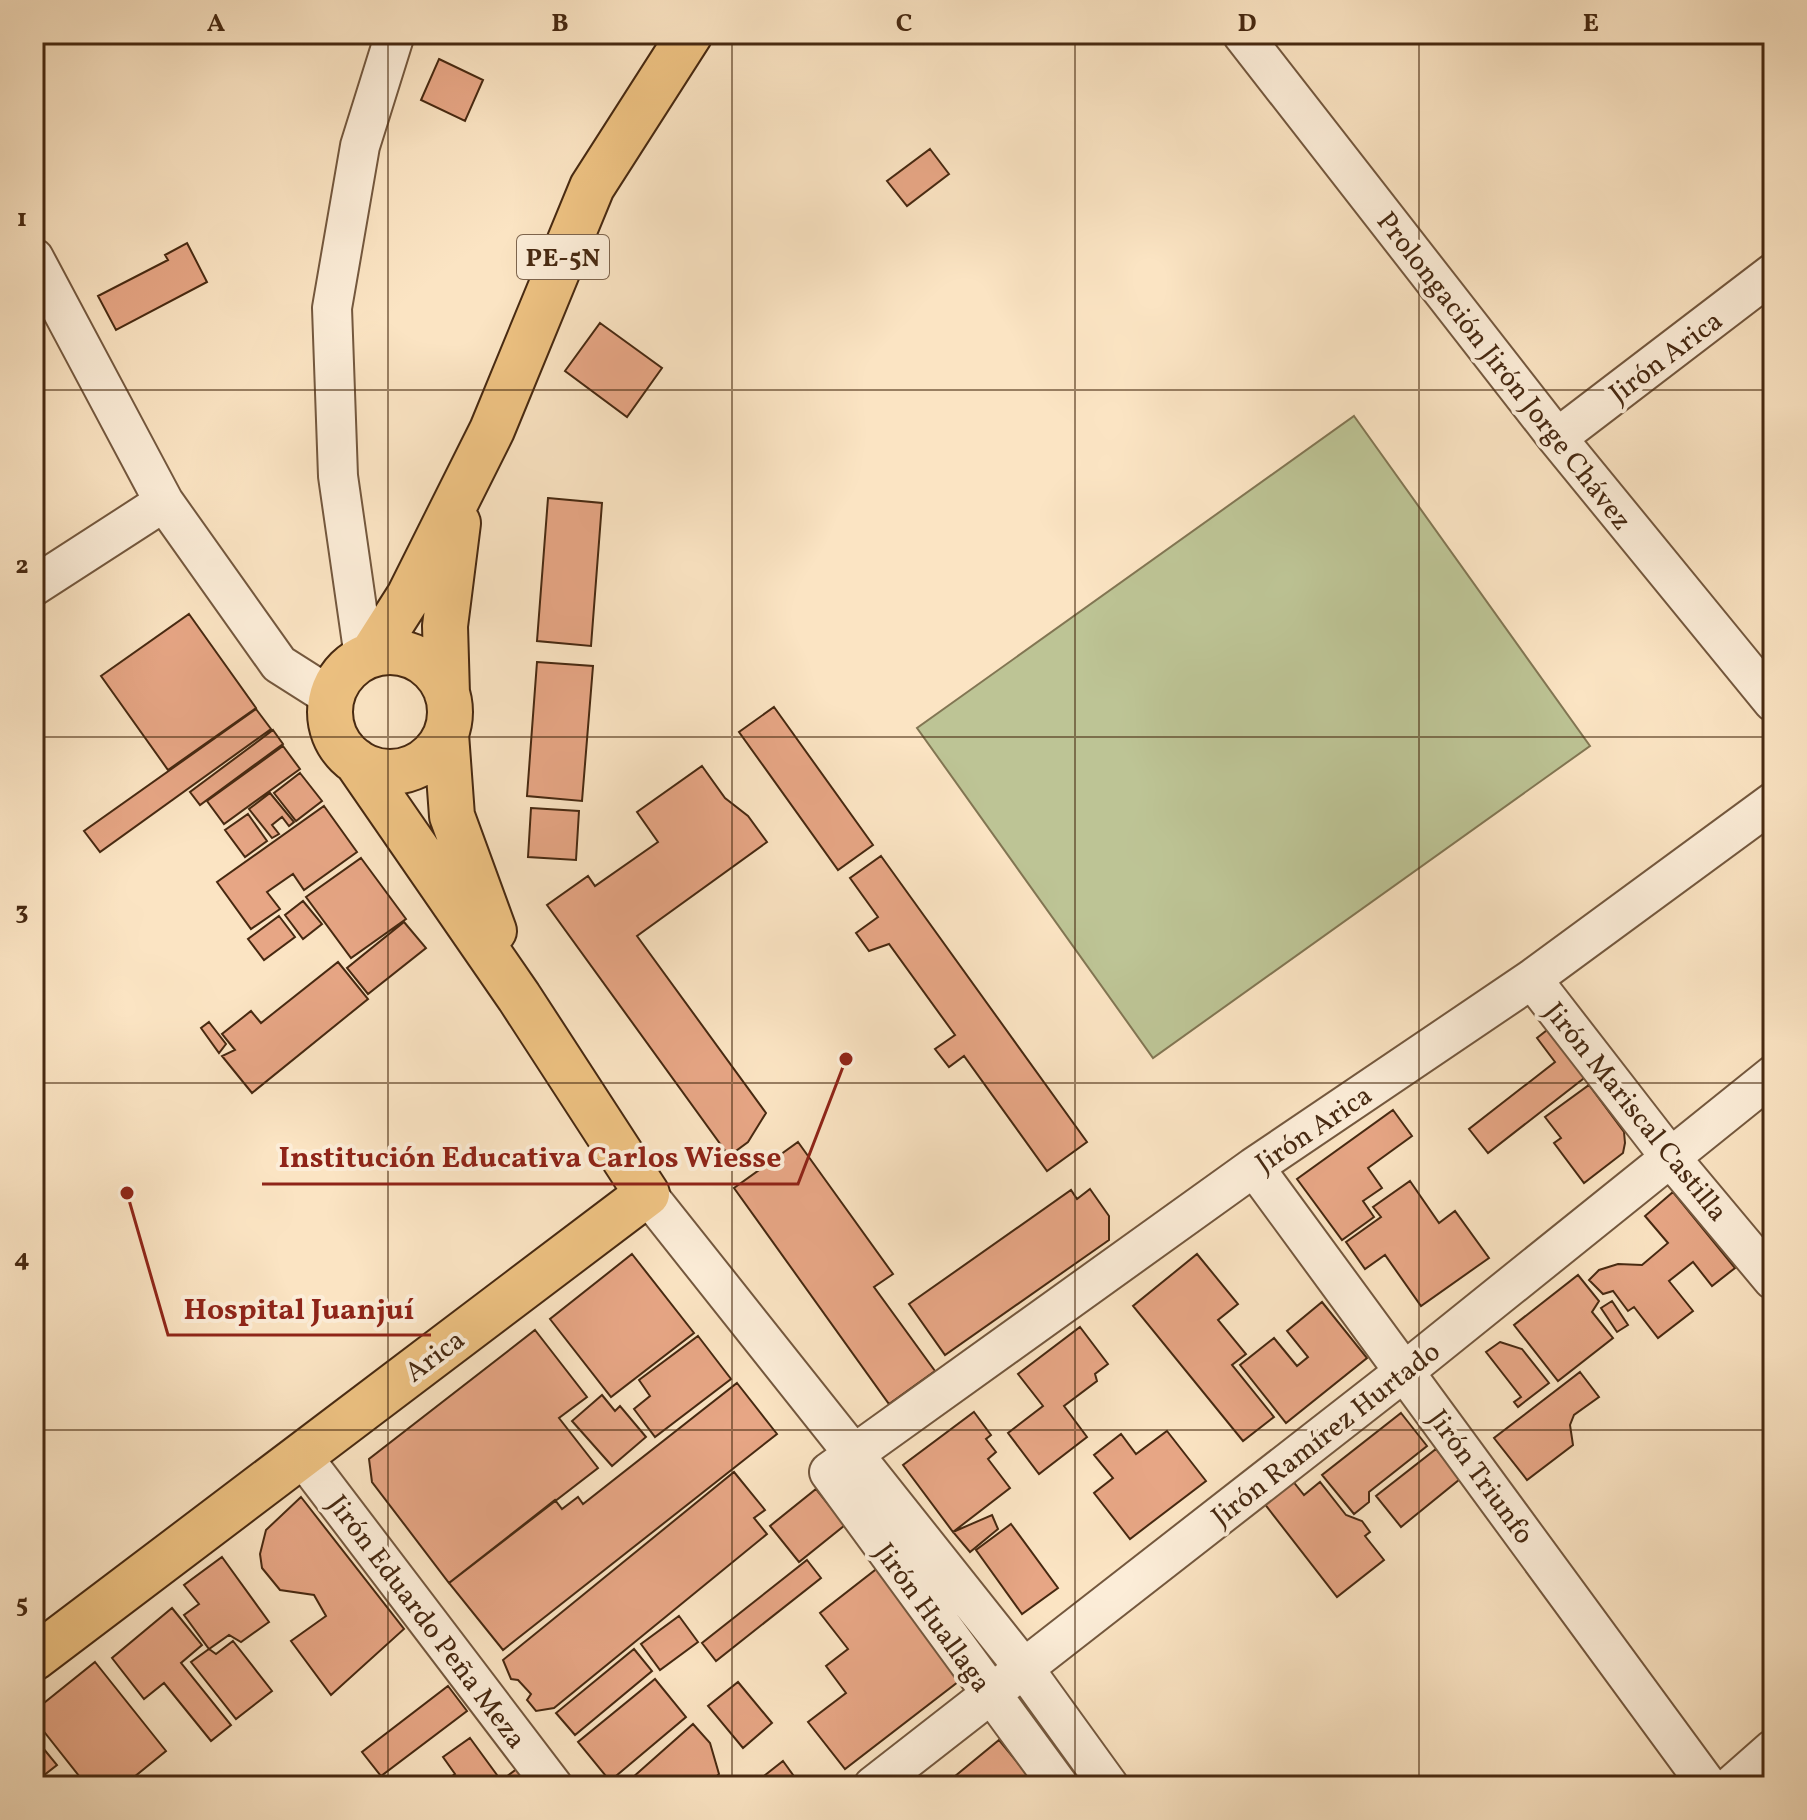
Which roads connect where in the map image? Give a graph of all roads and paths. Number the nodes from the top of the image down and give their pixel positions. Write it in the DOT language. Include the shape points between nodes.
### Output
graph roads {
  1 [pos="395,34"];
  2 [pos="690,34"];
  3 [pos="1242,34"];
  4 [pos="34,258"];
  5 [pos="1773,273"];
  6 [pos="1557,438"];
  7 [pos="462,493"];
  8 [pos="164,502"];
  9 [pos="34,586"];
  10 [pos="368,656"];
  11 [pos="331,697"];
  12 [pos="1773,702"];
  13 [pos="447,714"];
  14 [pos="356,761"];
  15 [pos="1773,802"];
  16 [pos="1532,979"];
  17 [pos="519,997"];
  18 [pos="1773,1075"];
  19 [pos="1670,1157"];
  20 [pos="1254,1167"];
  21 [pos="647,1194"];
  22 [pos="1773,1280"];
  23 [pos="1405,1371"];
  24 [pos="855,1455"];
  25 [pos="302,1456"];
  26 [pos="34,1658"];
  27 [pos="1023,1667"];
  28 [pos="989,1693"];
  29 [pos="1773,1749"];
  30 [pos="553,1786"];
  31 [pos="873,1786"];
  32 [pos="1059,1786"];
  33 [pos="1109,1786"];
  34 [pos="1708,1786"];
  35 [pos="1731,1786"];
  1 -- 10 [label="street" via="360,146 332,308 338,476"];
  2 -- 7 [label="highway, PE-5N" via="592,187"];
  3 -- 6 [label="street, Prolongación Jirón Jorge Chávez"];
  4 -- 8 [label="street"];
  5 -- 6 [label="street, Jirón Arica"];
  6 -- 12 [label="street, Prolongación Jirón Jorge Chávez"];
  7 -- 10 [label="highway, PE-5N" via="409,596"];
  7 -- 13 [label="highway, PE-5N" via="445,626"];
  8 -- 9 [label="street"];
  8 -- 11 [label="street" via="279,664"];
  10 -- 11 [label="highway, PE-5N" via="344,673"];
  10 -- 13 [label="highway" via="404,654 423,662 438,676"];
  11 -- 14 [label="highway, PE-5N" via="333,733"];
  13 -- 14 [label="highway" via="432,756 404,771 373,770"];
  13 -- 17 [label="highway, PE-5N" via="452,816"];
  14 -- 17 [label="highway, PE-5N"];
  15 -- 16 [label="street, Jirón Arica"];
  16 -- 19 [label="street, Jirón Mariscal Castilla"];
  16 -- 20 [label="street, Jirón Arica"];
  17 -- 21 [label="highway, PE-5N"];
  18 -- 19 [label="street, Jirón Ramírez Hurtado"];
  19 -- 22 [label="street, Jirón Mariscal Castilla"];
  19 -- 23 [label="street, Jirón Ramírez Hurtado"];
  20 -- 23 [label="street, Jirón Triunfo"];
  20 -- 24 [label="street, Jirón Arica"];
  21 -- 24 [label="street, Jirón Huallaga"];
  21 -- 25 [label="highway, Arica"];
  23 -- 27 [label="street, Jirón Ramírez Hurtado"];
  23 -- 34 [label="street, Jirón Triunfo"];
  24 -- 27 [label="street, Jirón Huallaga"];
  24 -- 28 [label="street, Jirón Huallaga" via="829,1472"];
  25 -- 26 [label="highway, Arica"];
  25 -- 30 [label="street, Jirón Eduardo Peña Meza"];
  27 -- 28 [label="street, Jirón Ramírez Hurtado"];
  27 -- 33 [label="street, Jirón Huallaga"];
  28 -- 31 [label="street, Jirón Ramírez Hurtado"];
  28 -- 32 [label="street, Jirón Huallaga"];
  29 -- 35 [label="street"];
}
